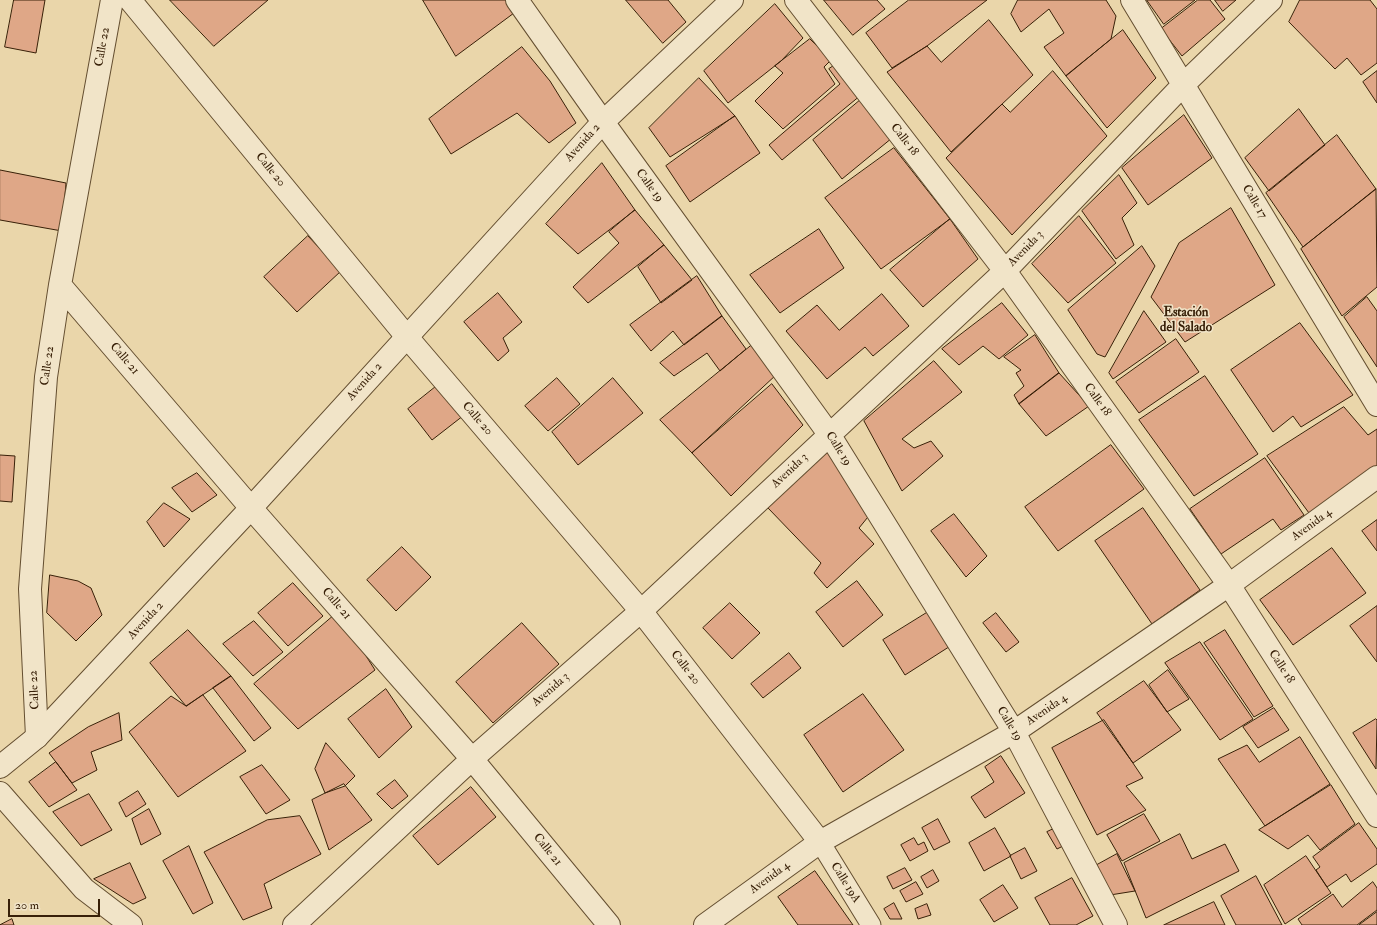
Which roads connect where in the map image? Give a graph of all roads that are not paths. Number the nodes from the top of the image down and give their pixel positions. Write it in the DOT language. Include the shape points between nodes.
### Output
graph roads {
  1 [pos="112,0"];
  2 [pos="130,0"];
  3 [pos="517,0"];
  4 [pos="732,0"];
  5 [pos="796,0"];
  6 [pos="1132,0"];
  7 [pos="1271,0"];
  8 [pos="1183,86"];
  9 [pos="603,122"];
  10 [pos="1005,271"];
  11 [pos="60,285"];
  12 [pos="406,337"];
  13 [pos="1377,405"];
  14 [pos="829,434"];
  15 [pos="1377,478"];
  16 [pos="251,508"];
  17 [pos="1229,585"];
  18 [pos="641,611"];
  19 [pos="1014,732"];
  20 [pos="38,737"];
  21 [pos="472,759"];
  22 [pos="0,768"];
  23 [pos="0,793"];
  24 [pos="1377,816"];
  25 [pos="820,842"];
  26 [pos="131,925"];
  27 [pos="294,925"];
  28 [pos="609,925"];
  29 [pos="705,925"];
  30 [pos="871,925"];
  31 [pos="1116,925"];
  1 -- 11 [label="street, Calle 22"];
  2 -- 12 [label="street, Calle 20"];
  3 -- 9 [label="street, Calle 19"];
  4 -- 9 [label="street, Avenida 2"];
  5 -- 10 [label="street, Calle 18"];
  6 -- 8 [label="street, Calle 17"];
  7 -- 8 [label="street, Avenida 3"];
  8 -- 10 [label="street, Avenida 3"];
  8 -- 13 [label="street, Calle 17"];
  9 -- 12 [label="street, Avenida 2"];
  9 -- 14 [label="street, Calle 19"];
  10 -- 14 [label="street, Avenida 3"];
  10 -- 17 [label="street, Calle 18"];
  11 -- 16 [label="street, Calle 21"];
  11 -- 20 [label="street, Calle 22" via="46,376 30,589"];
  12 -- 16 [label="street, Avenida 2"];
  12 -- 18 [label="street, Calle 20"];
  14 -- 18 [label="street, Avenida 3"];
  14 -- 19 [label="street, Calle 19"];
  15 -- 17 [label="street, Avenida 4"];
  16 -- 20 [label="street, Avenida 2"];
  16 -- 21 [label="street, Calle 21"];
  17 -- 19 [label="street, Avenida 4"];
  17 -- 24 [label="street, Calle 18"];
  18 -- 21 [label="street, Avenida 3"];
  18 -- 25 [label="street, Calle 20"];
  19 -- 25 [label="street, Avenida 4"];
  19 -- 31 [label="street, Calle 19"];
  20 -- 22 [label="street, Avenida 2"];
  21 -- 27 [label="street, Avenida 3"];
  21 -- 28 [label="street, Calle 21"];
  23 -- 26 [label="street" via="84,890"];
  25 -- 29 [label="street, Avenida 4"];
  25 -- 30 [label="street, Calle 19A"];
}
